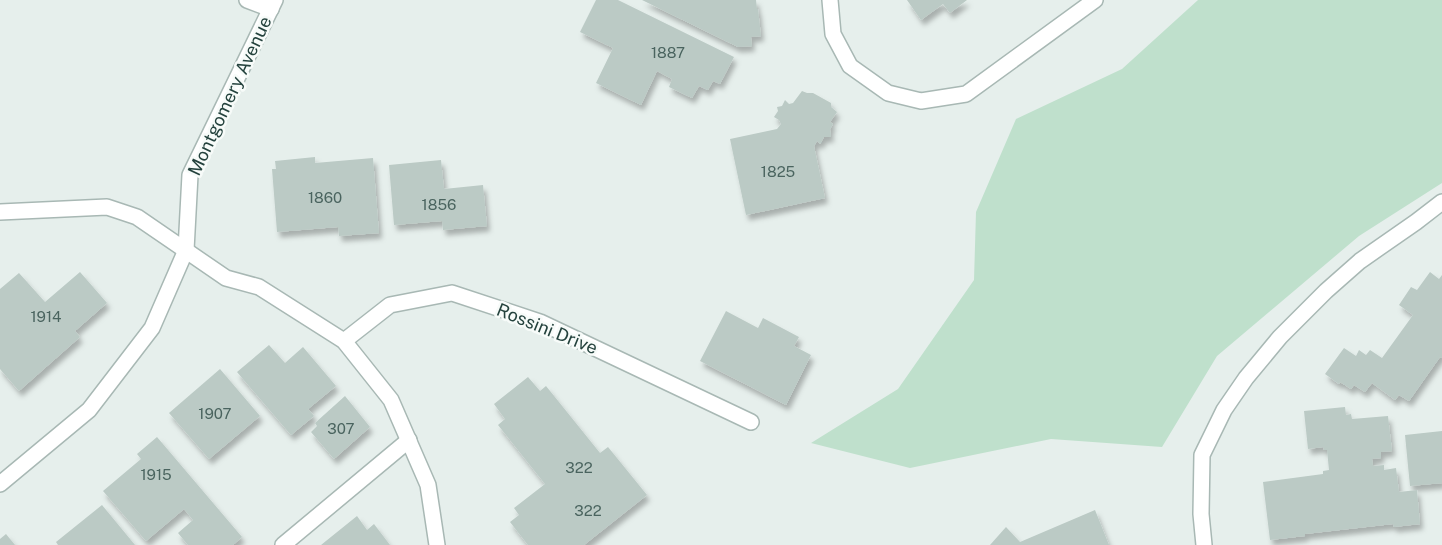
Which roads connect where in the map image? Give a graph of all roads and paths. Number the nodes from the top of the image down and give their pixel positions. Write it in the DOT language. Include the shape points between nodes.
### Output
graph roads {
  1 [pos="247,0"];
  2 [pos="830,0"];
  3 [pos="1095,0"];
  4 [pos="273,5"];
  5 [pos="1442,202"];
  6 [pos="0,212"];
  7 [pos="186,250"];
  8 [pos="344,341"];
  9 [pos="751,422"];
  10 [pos="409,440"];
  11 [pos="0,484"];
  12 [pos="283,545"];
  13 [pos="437,545"];
  14 [pos="1204,545"];
  1 -- 4 [label="street"];
  2 -- 3 [label="street" via="833,34 850,66 888,94 921,101 966,94"];
  4 -- 7 [label="street, Montgomery Avenue" via="190,175"];
  5 -- 14 [label="street" via="1360,261 1326,291 1246,378 1224,410 1202,455"];
  6 -- 7 [label="street" via="107,207 137,217"];
  7 -- 8 [label="street" via="226,278 259,287"];
  7 -- 11 [label="street, Montgomery Avenue" via="152,328 89,410"];
  8 -- 9 [label="street, Rossini Drive" via="390,305 452,293 540,322"];
  8 -- 10 [label="street" via="391,400"];
  10 -- 12 [label="street"];
  10 -- 13 [label="street" via="428,485"];
}
